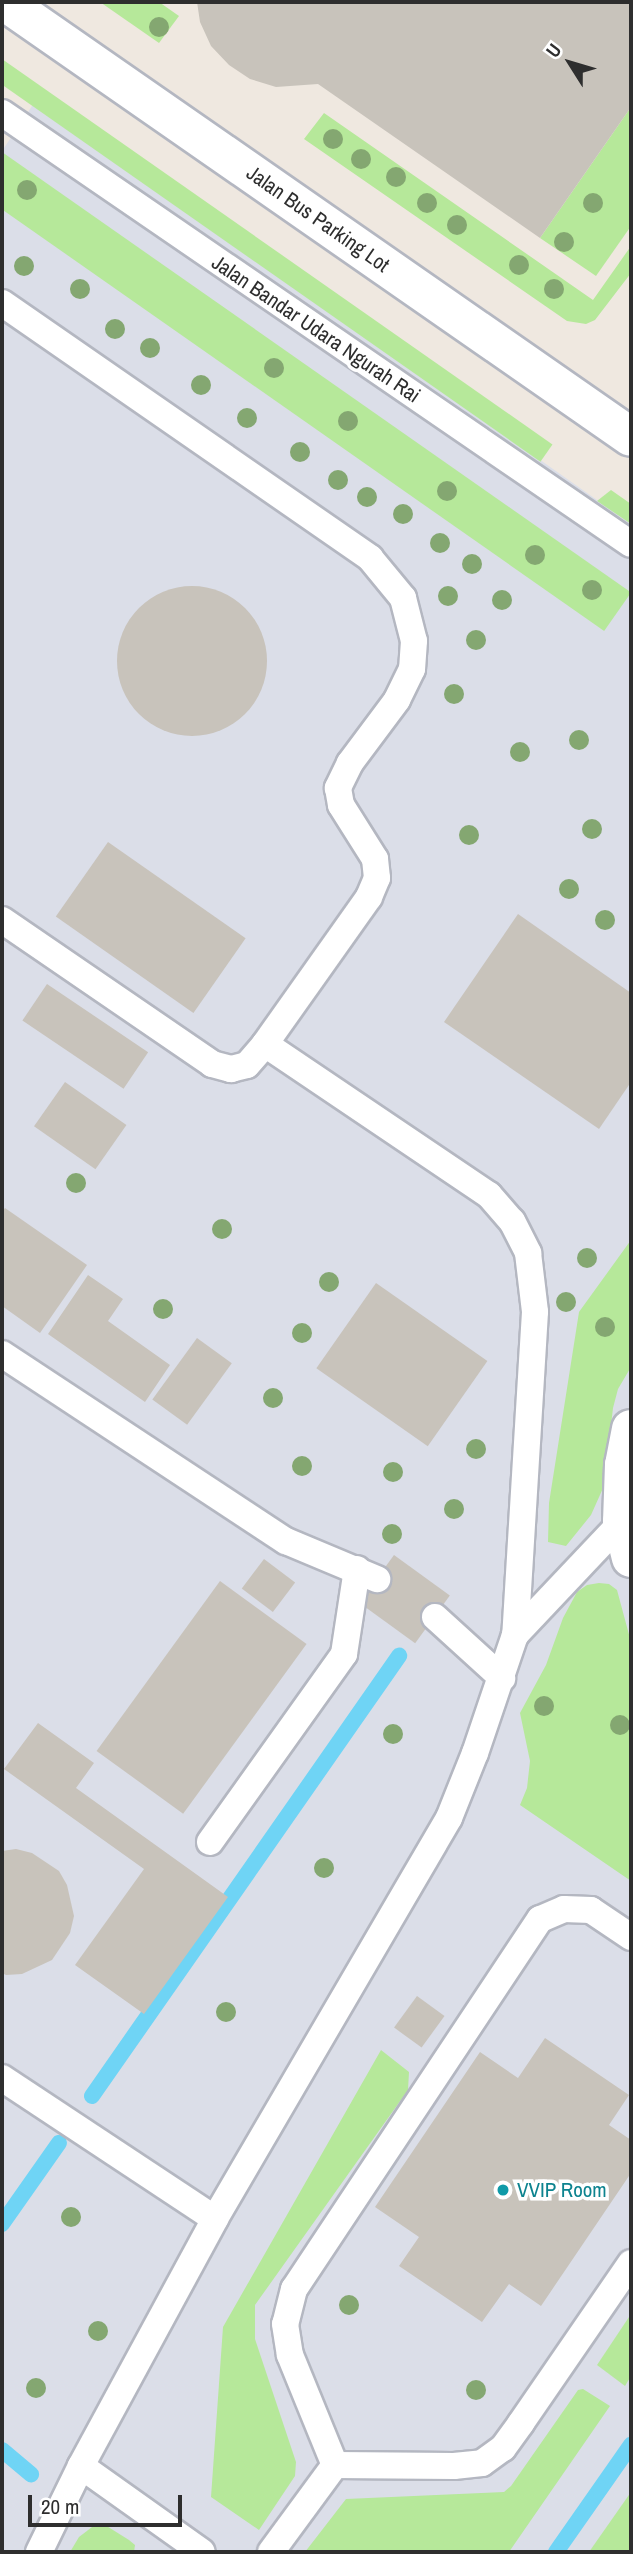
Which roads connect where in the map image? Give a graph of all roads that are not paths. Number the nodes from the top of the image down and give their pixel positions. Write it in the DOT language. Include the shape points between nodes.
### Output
graph roads {
  1 [pos="5,2"];
  2 [pos="2,113"];
  3 [pos="2,303"];
  4 [pos="625,421"];
  5 [pos="631,544"];
  6 [pos="2,920"];
  7 [pos="265,1044"];
  8 [pos="2,1354"];
  9 [pos="631,1429"];
  10 [pos="622,1522"];
  11 [pos="631,1558"];
  12 [pos="435,1617"];
  13 [pos="514,1634"];
  14 [pos="502,1678"];
  15 [pos="210,1842"];
  16 [pos="631,1937"];
  17 [pos="2,2078"];
  18 [pos="215,2219"];
  19 [pos="631,2263"];
  20 [pos="335,2465"];
  21 [pos="81,2466"];
  22 [pos="39,2552"];
  23 [pos="202,2552"];
  24 [pos="271,2552"];
  1 -- 4 [label="street, Jalan Bus Parking Lot"];
  2 -- 5 [label="lane, Jalan Bandar Udara Ngurah Rai"];
  3 -- 7 [label="lane" via="370,558 403,598 414,641 412,669 397,700 350,763 338,788 341,805 376,859 377,878 369,897"];
  6 -- 7 [label="lane" via="212,1065 231,1069 247,1065"];
  7 -- 13 [label="lane" via="489,1195 512,1221 528,1253 535,1312"];
  8 -- 15 [label="lane" via="286,1541 367,1574 344,1654"];
  9 -- 10 [label="street"];
  10 -- 11 [label="street"];
  10 -- 13 [label="lane"];
  12 -- 14 [label="lane"];
  13 -- 14 [label="lane"];
  14 -- 18 [label="lane" via="449,1818"];
  16 -- 20 [label="lane" via="591,1910 564,1909 540,1919 294,2289 285,2324 290,2355"];
  17 -- 18 [label="lane"];
  18 -- 21 [label="lane"];
  19 -- 20 [label="lane" via="503,2448 482,2463"];
  20 -- 24 [label="lane"];
  21 -- 22 [label="lane"];
  21 -- 23 [label="lane"];
}
